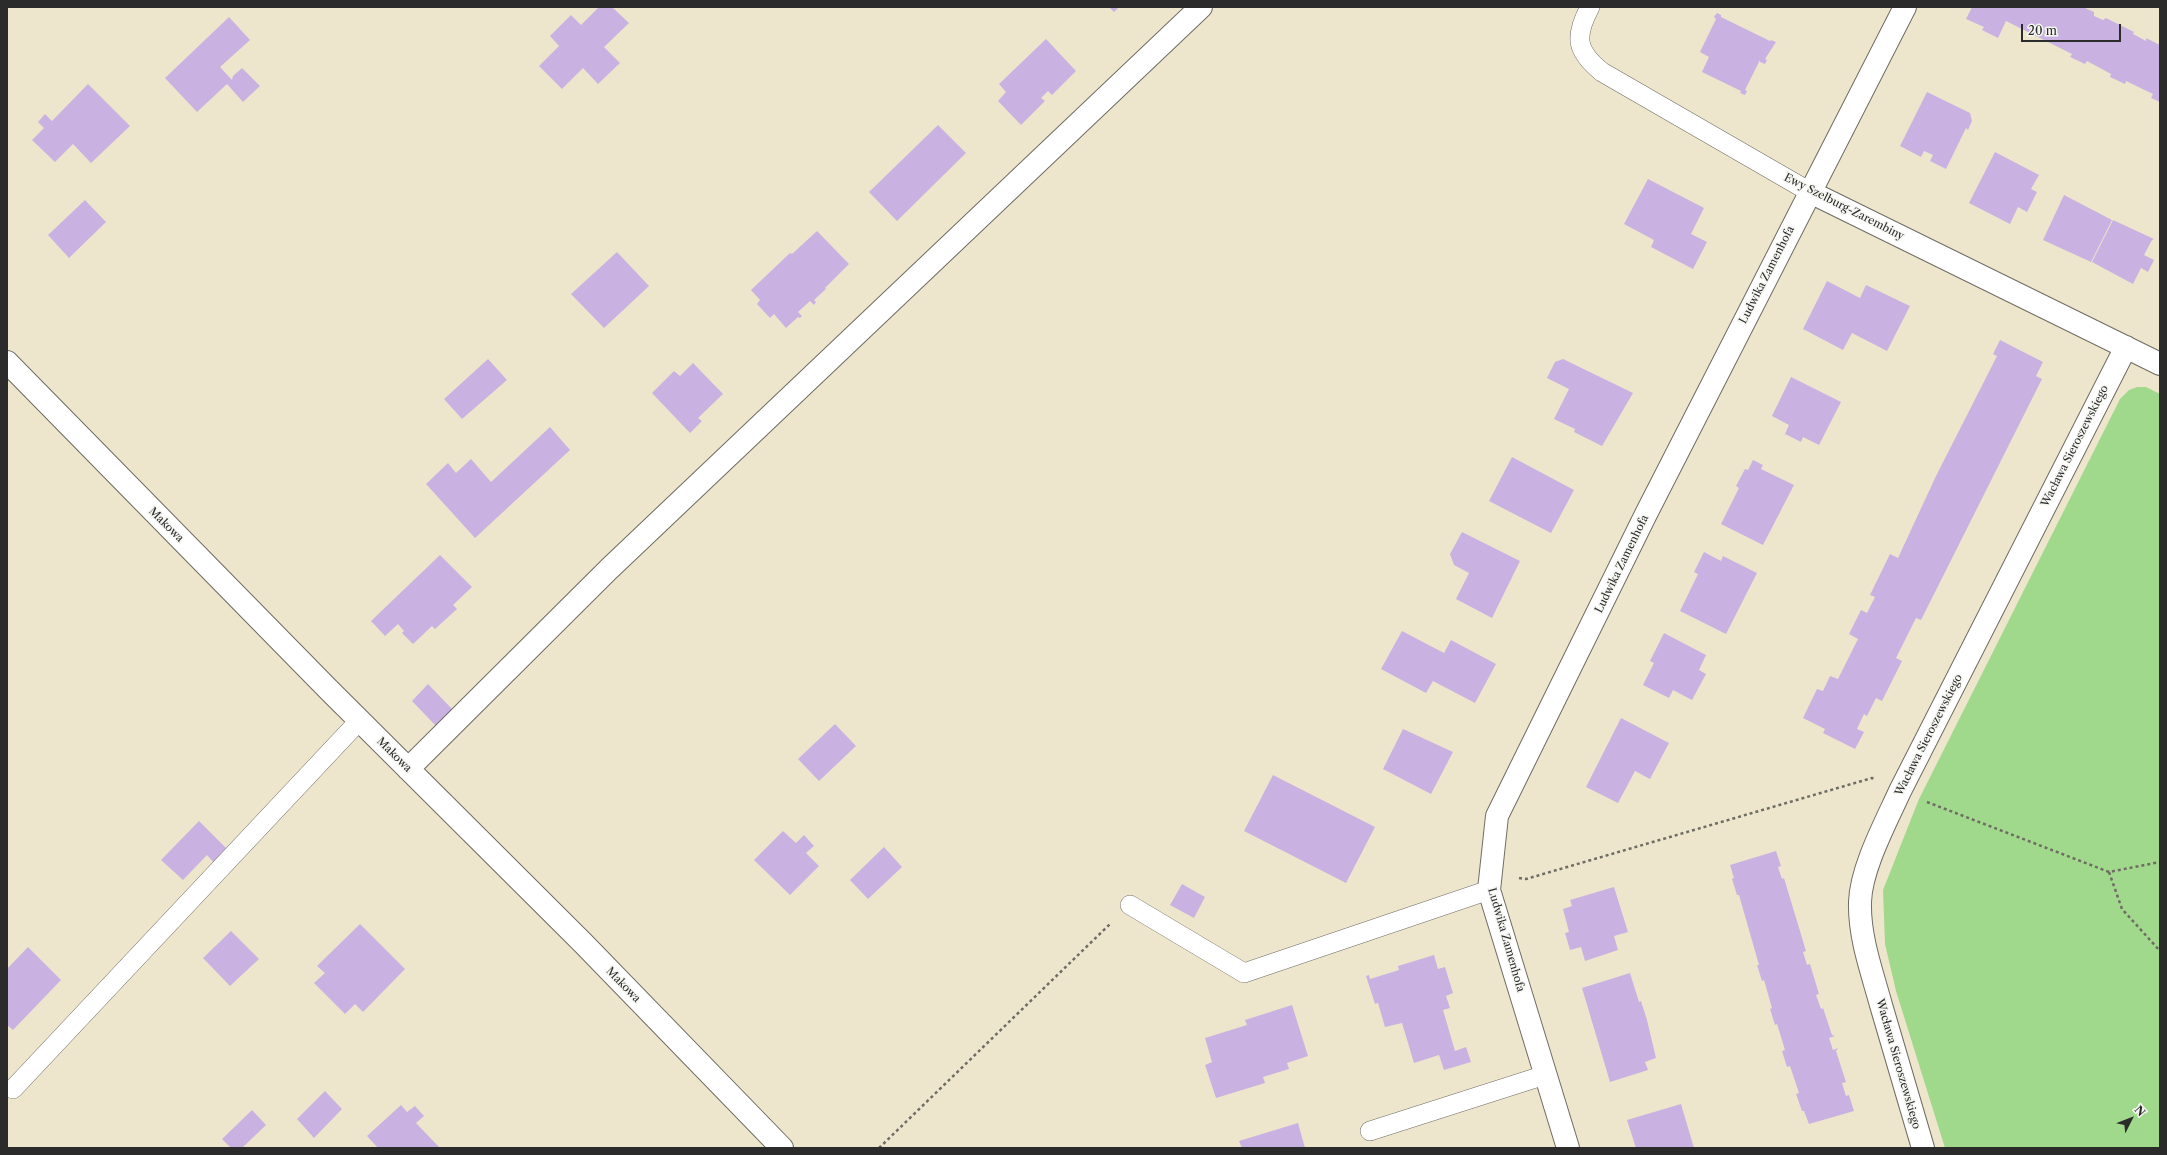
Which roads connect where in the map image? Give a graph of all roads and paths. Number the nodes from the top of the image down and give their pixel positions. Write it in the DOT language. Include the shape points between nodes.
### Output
graph roads {
  1 [pos="1201,7"];
  2 [pos="1590,7"];
  3 [pos="1905,7"];
  4 [pos="1810,192"];
  5 [pos="2126,347"];
  6 [pos="7,362"];
  7 [pos="2160,364"];
  8 [pos="360,721"];
  9 [pos="408,768"];
  10 [pos="1900,791"];
  11 [pos="2160,862"];
  12 [pos="2109,872"];
  13 [pos="1512,877"];
  14 [pos="1489,890"];
  15 [pos="1130,905"];
  16 [pos="2160,951"];
  17 [pos="1545,1075"];
  18 [pos="13,1089"];
  19 [pos="1370,1131"];
  20 [pos="782,1148"];
  21 [pos="879,1148"];
  22 [pos="1568,1148"];
  23 [pos="1923,1148"];
  1 -- 9 [label="street" via="609,569"];
  2 -- 4 [label="lane, Ewy Szelburg-Zarembiny" via="1581,24 1579,43 1588,60 1602,72"];
  3 -- 4 [label="street, Ludwika Zamenhofa"];
  4 -- 5 [label="street, Ewy Szelburg-Zarembiny"];
  4 -- 14 [label="street, Ludwika Zamenhofa" via="1497,816"];
  5 -- 7 [label="street, Ewy Szelburg-Zarembiny"];
  5 -- 10 [label="street, Wacława Sieroszewskiego"];
  6 -- 8 [label="street, Makowa"];
  8 -- 9 [label="street, Makowa"];
  8 -- 18 [label="lane"];
  9 -- 20 [label="street, Makowa"];
  10 -- 12 [label="path"];
  10 -- 13 [label="path" via="1872,778 1526,879"];
  10 -- 23 [label="street, Wacława Sieroszewskiego" via="1879,836 1863,880 1860,901 1862,932 1871,972"];
  11 -- 12 [label="path"];
  12 -- 16 [label="path" via="2122,909"];
  14 -- 15 [label="lane" via="1244,973"];
  14 -- 17 [label="street, Ludwika Zamenhofa"];
  15 -- 21 [label="path"];
  17 -- 19 [label="lane"];
  17 -- 22 [label="street, Ludwika Zamenhofa"];
}
